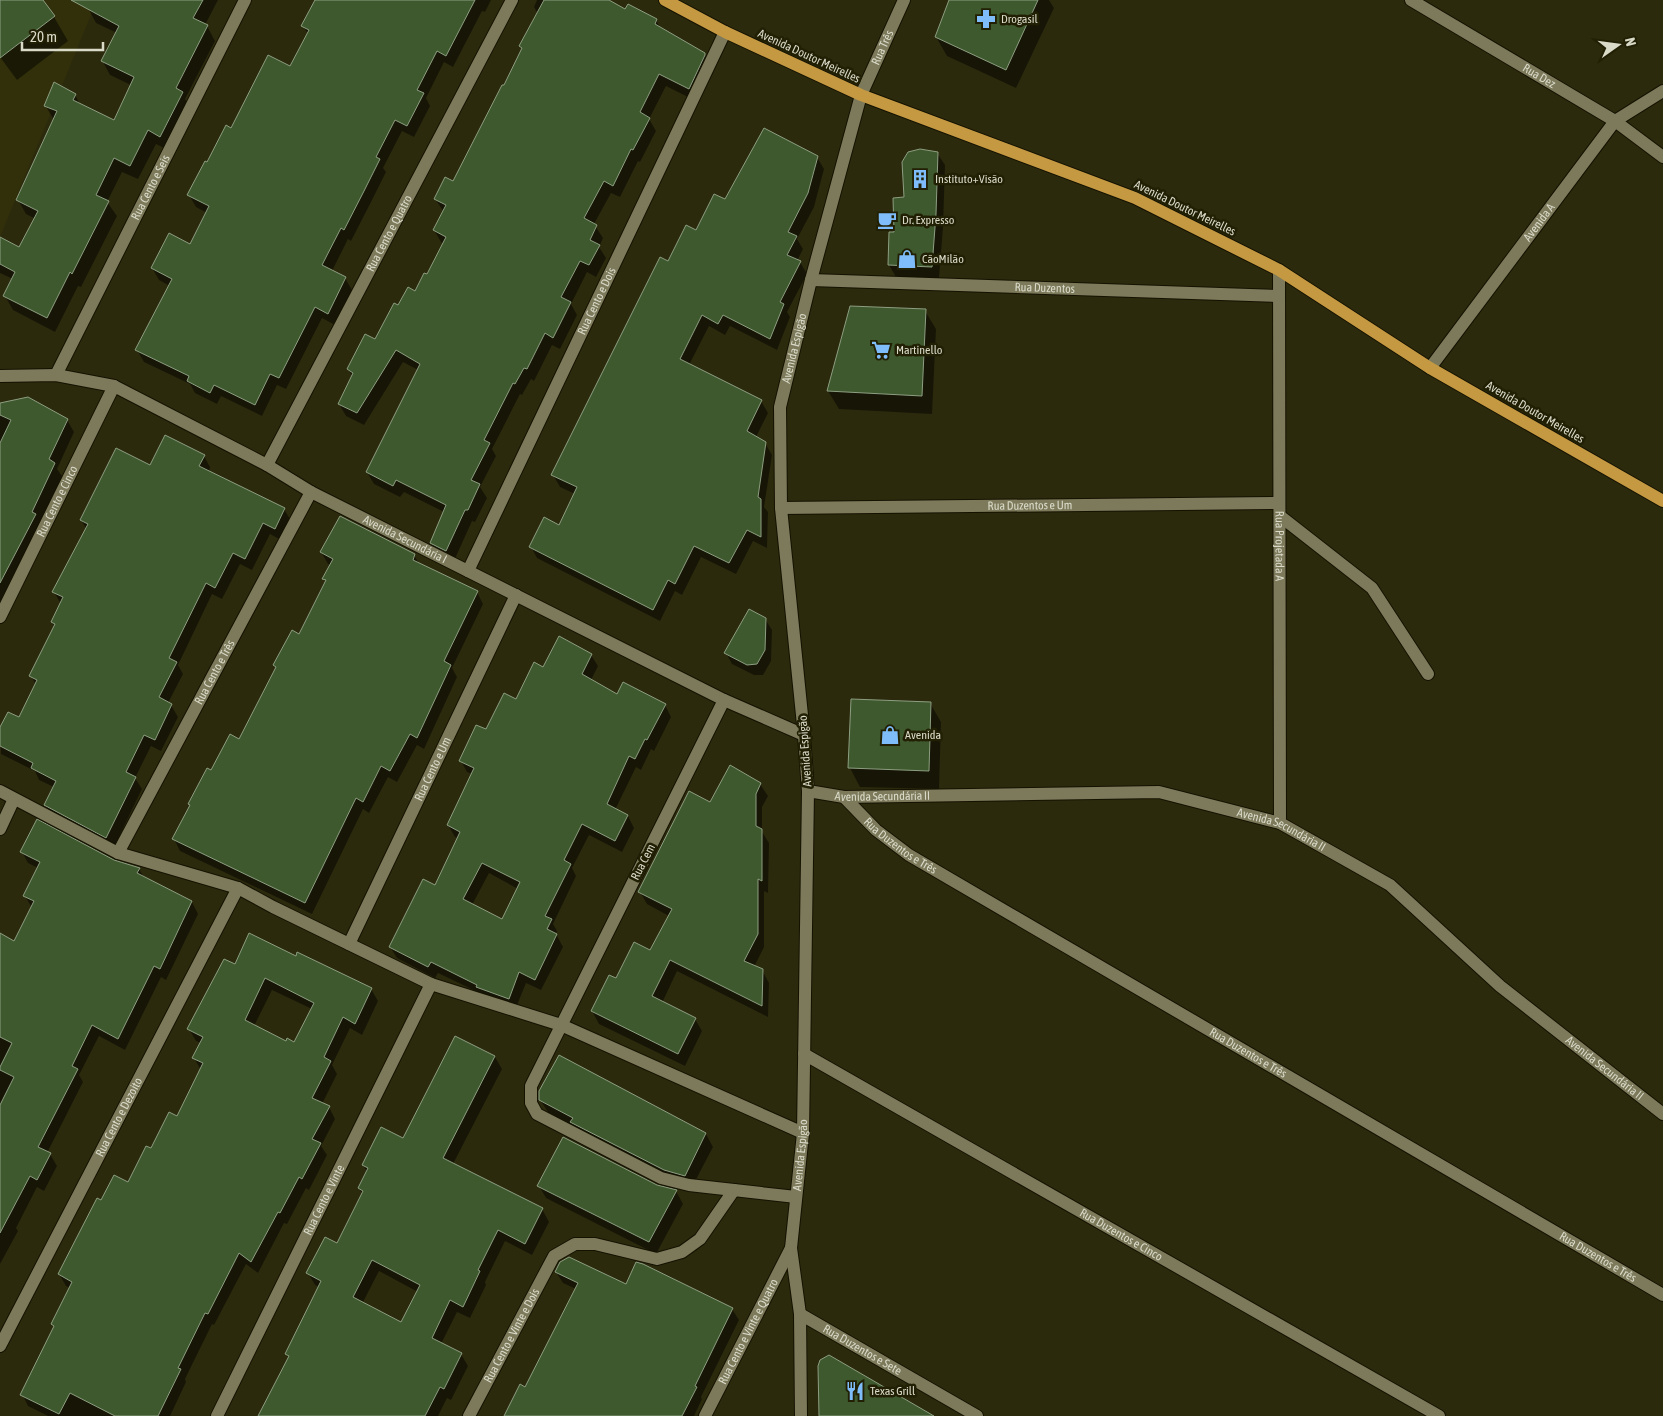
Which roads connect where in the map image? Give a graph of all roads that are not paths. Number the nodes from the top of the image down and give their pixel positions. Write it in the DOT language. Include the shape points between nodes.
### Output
graph roads {
  1 [pos="245,0"];
  2 [pos="512,0"];
  3 [pos="665,0"];
  4 [pos="904,0"];
  5 [pos="1411,0"];
  6 [pos="725,32"];
  7 [pos="1663,91"];
  8 [pos="861,95"];
  9 [pos="1615,121"];
  10 [pos="1663,157"];
  11 [pos="1280,270"];
  12 [pos="811,280"];
  13 [pos="1279,296"];
  14 [pos="1430,368"];
  15 [pos="56,375"];
  16 [pos="0,376"];
  17 [pos="114,386"];
  18 [pos="268,464"];
  19 [pos="311,492"];
  20 [pos="1663,500"];
  21 [pos="1279,503"];
  22 [pos="781,508"];
  23 [pos="1280,516"];
  24 [pos="468,571"];
  25 [pos="516,595"];
  26 [pos="0,617"];
  27 [pos="1428,674"];
  28 [pos="724,700"];
  29 [pos="804,735"];
  30 [pos="808,791"];
  31 [pos="0,792"];
  32 [pos="844,797"];
  33 [pos="14,799"];
  34 [pos="1280,823"];
  35 [pos="0,829"];
  36 [pos="118,853"];
  37 [pos="238,888"];
  38 [pos="349,944"];
  39 [pos="431,984"];
  40 [pos="561,1024"];
  41 [pos="804,1054"];
  42 [pos="1663,1114"];
  43 [pos="803,1133"];
  44 [pos="734,1190"];
  45 [pos="796,1197"];
  46 [pos="791,1248"];
  47 [pos="1663,1295"];
  48 [pos="800,1314"];
  49 [pos="0,1346"];
  50 [pos="217,1416"];
  51 [pos="470,1416"];
  52 [pos="705,1416"];
  53 [pos="801,1416"];
  54 [pos="977,1416"];
  55 [pos="1438,1416"];
  1 -- 15 [label="street, Rua Cento e Seis"];
  2 -- 18 [label="street, Rua Cento e Quatro"];
  3 -- 6 [label="main road, Avenida Doutor Meirelles"];
  4 -- 8 [label="street, Rua Três"];
  5 -- 9 [label="street, Rua Dez"];
  6 -- 8 [label="main road, Avenida Doutor Meirelles"];
  6 -- 24 [label="street, Rua Cento e Dois"];
  7 -- 9 [label="street, Avenida A"];
  8 -- 11 [label="main road, Avenida Doutor Meirelles" via="1136,198"];
  8 -- 12 [label="street, Avenida Espigão"];
  9 -- 10 [label="street, Rua Dez"];
  9 -- 14 [label="street, Avenida A"];
  11 -- 13 [label="street, Rua Projetada A"];
  11 -- 14 [label="main road, Avenida Doutor Meirelles"];
  12 -- 13 [label="street, Rua Duzentos"];
  12 -- 22 [label="street, Avenida Espigão" via="780,407"];
  13 -- 21 [label="street, Rua Projetada A"];
  14 -- 20 [label="main road, Avenida Doutor Meirelles"];
  15 -- 16 [label="street, Avenida Secundária I"];
  15 -- 17 [label="street, Avenida Secundária I"];
  17 -- 18 [label="street, Avenida Secundária I"];
  17 -- 26 [label="street, Rua Cento e Cinco"];
  18 -- 19 [label="street, Avenida Secundária I"];
  19 -- 24 [label="street, Avenida Secundária I"];
  19 -- 36 [label="street, Rua Cento e Três"];
  21 -- 22 [label="street, Rua Duzentos e Um"];
  21 -- 23 [label="street, Rua Projetada A"];
  22 -- 29 [label="street, Avenida Espigão"];
  23 -- 27 [label="street" via="1372,588"];
  23 -- 34 [label="street, Rua Projetada A"];
  24 -- 25 [label="street, Avenida Secundária I"];
  25 -- 28 [label="street, Avenida Secundária I"];
  25 -- 38 [label="street, Rua Cento e Um"];
  28 -- 29 [label="street, Avenida Secundária I"];
  28 -- 40 [label="street, Rua Cem"];
  29 -- 30 [label="street, Avenida Espigão"];
  30 -- 32 [label="street, Avenida Secundária II"];
  30 -- 41 [label="street, Avenida Espigão"];
  31 -- 33 [label="street"];
  32 -- 34 [label="street, Avenida Secundária II" via="1159,792"];
  32 -- 47 [label="street, Rua Duzentos e Três" via="876,830 909,855"];
  33 -- 35 [label="street"];
  33 -- 36 [label="street"];
  34 -- 42 [label="street, Avenida Secundária II" via="1390,885 1500,986"];
  36 -- 37 [label="street"];
  37 -- 38 [label="street"];
  37 -- 49 [label="street, Rua Cento e Dezoito"];
  38 -- 39 [label="street"];
  39 -- 40 [label="street"];
  39 -- 50 [label="street, Rua Cento e Vinte"];
  40 -- 43 [label="street"];
  40 -- 44 [label="street, Rua Cem" via="531,1086 531,1103 538,1114 661,1178"];
  41 -- 43 [label="street, Avenida Espigão"];
  41 -- 55 [label="street, Rua Duzentos e Cinco"];
  43 -- 45 [label="street, Avenida Espigão"];
  44 -- 45 [label="street, Rua Cem"];
  44 -- 51 [label="street, Rua Cento e Vinte e Dois" via="700,1239 682,1252 657,1258 595,1244 574,1244 554,1256"];
  45 -- 46 [label="street, Avenida Espigão"];
  46 -- 48 [label="street, Avenida Espigão"];
  46 -- 52 [label="street, Rua Cento e Vinte e Quatro"];
  48 -- 53 [label="street, Avenida Espigão"];
  48 -- 54 [label="street, Rua Duzentos e Sete"];
}
